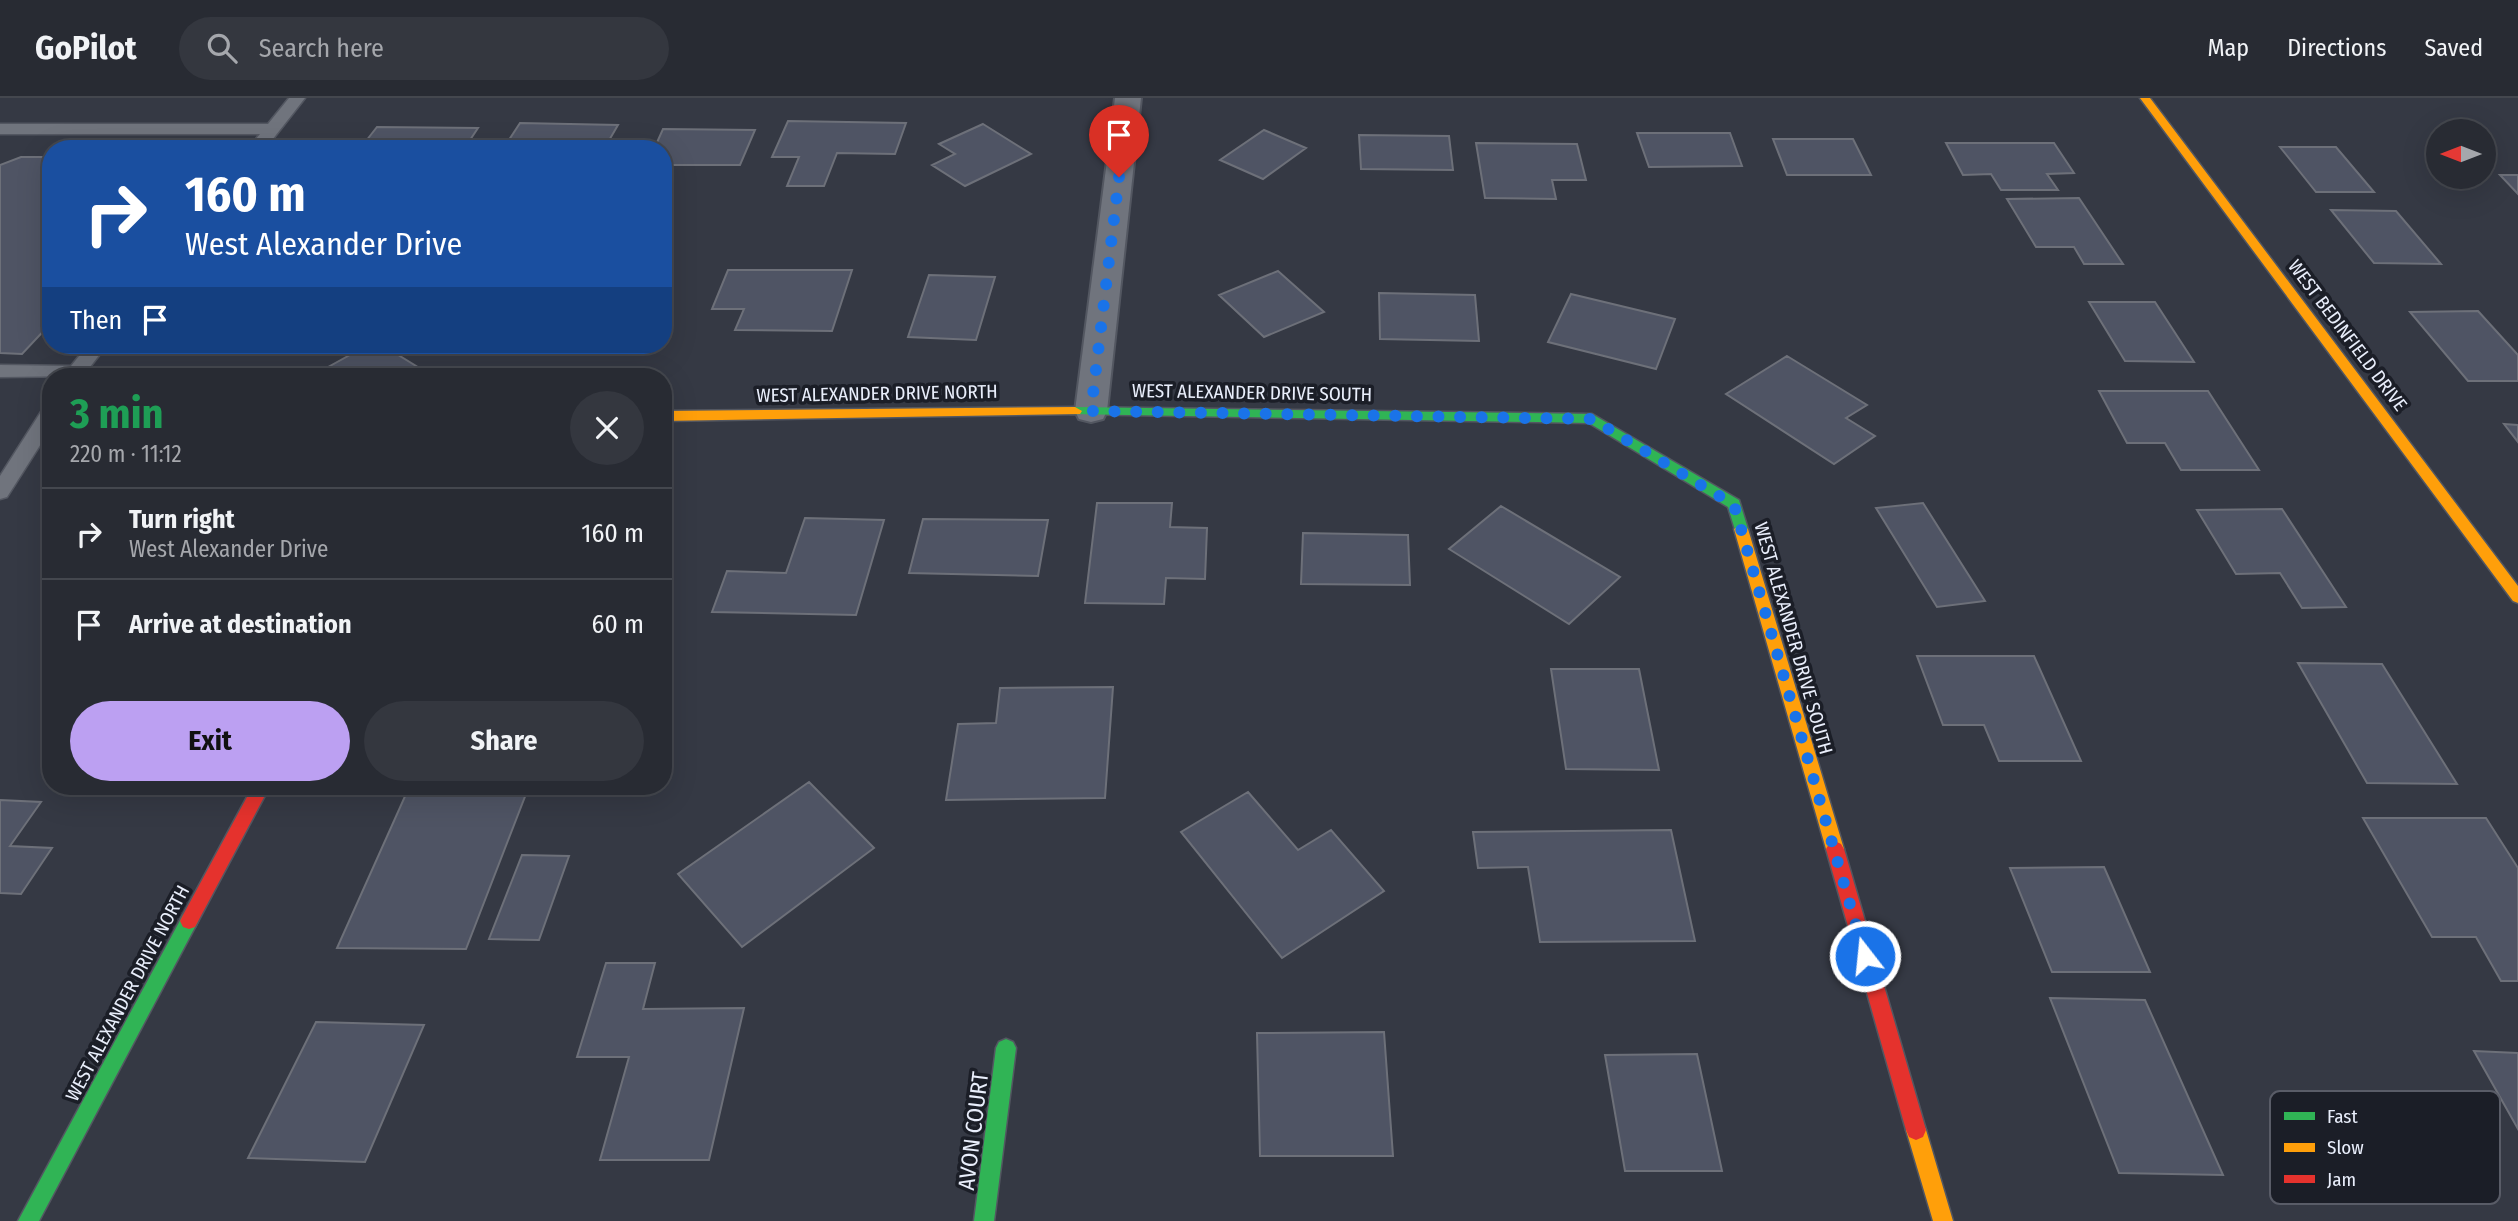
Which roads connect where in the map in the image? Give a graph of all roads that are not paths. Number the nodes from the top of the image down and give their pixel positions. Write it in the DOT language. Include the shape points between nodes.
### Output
graph roads {
  1 [pos="297,98"];
  2 [pos="1128,98"];
  3 [pos="2145,98"];
  4 [pos="0,129"];
  5 [pos="272,129"];
  6 [pos="263,140"];
  7 [pos="91,354"];
  8 [pos="80,368"];
  9 [pos="0,371"];
  10 [pos="42,373"];
  11 [pos="1091,411"];
  12 [pos="672,416"];
  13 [pos="42,426"];
  14 [pos="0,492"];
  15 [pos="2518,597"];
  16 [pos="257,795"];
  17 [pos="1006,1048"];
  18 [pos="28,1221"];
  19 [pos="984,1221"];
  20 [pos="1943,1221"];
  1 -- 5 [label="lane"];
  2 -- 11 [label="street"];
  3 -- 15 [label="street, WEST BEDINFIELD DRIVE"];
  4 -- 5 [label="lane"];
  5 -- 6 [label="lane"];
  7 -- 8 [label="lane"];
  9 -- 10 [label="lane"];
  11 -- 12 [label="street, WEST ALEXANDER DRIVE NORTH"];
  11 -- 20 [label="street, WEST ALEXANDER DRIVE SOUTH" via="1592,419 1734,505"];
  13 -- 14 [label="lane"];
  16 -- 18 [label="street, WEST ALEXANDER DRIVE NORTH"];
  17 -- 19 [label="street, AVON COURT"];
}
